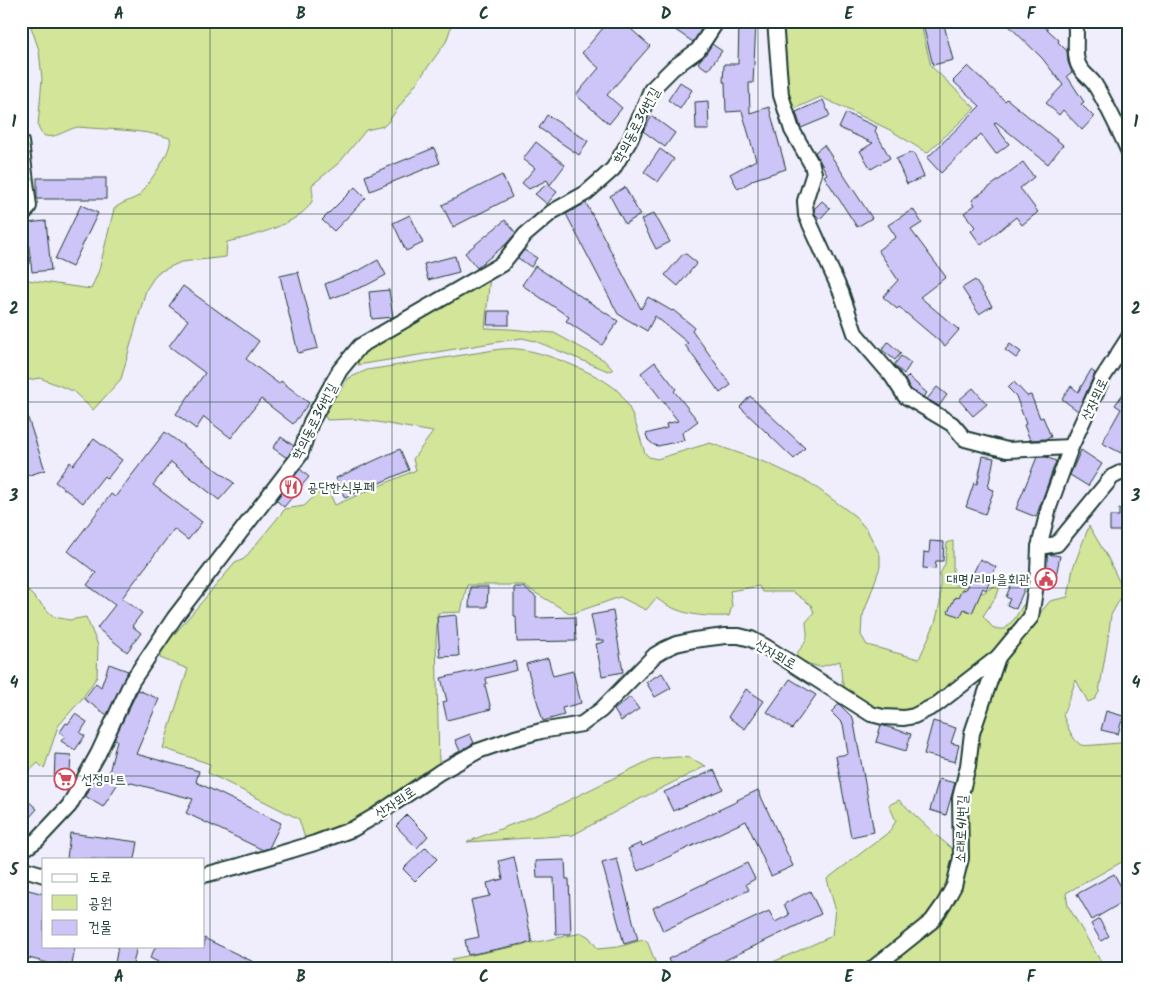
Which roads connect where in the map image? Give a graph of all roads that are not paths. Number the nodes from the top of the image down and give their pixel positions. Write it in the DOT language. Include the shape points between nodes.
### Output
graph roads {
  1 [pos="717,21"];
  2 [pos="775,21"];
  3 [pos="1075,21"];
  4 [pos="21,142"];
  5 [pos="1129,152"];
  6 [pos="21,214"];
  7 [pos="1129,337"];
  8 [pos="1071,447"];
  9 [pos="1129,472"];
  10 [pos="1039,547"];
  11 [pos="998,657"];
  12 [pos="21,851"];
  13 [pos="21,868"];
  14 [pos="42,874"];
  15 [pos="205,875"];
  16 [pos="872,969"];
  1 -- 12 [label="street, 학의동로34번길" via="698,50 651,90 630,140 603,178 586,193 552,212 525,235 502,264 360,346 340,370 311,422 300,455 176,617 132,682 69,806 37,840"];
  2 -- 8 [label="street" via="781,95 792,130 814,173 805,201 806,215 841,292 855,333 905,396 952,424 965,439 1007,450"];
  3 -- 5 [label="street" via="1077,63 1094,84"];
  4 -- 6 [label="street" via="29,206"];
  7 -- 8 [label="street, 산자뫼로" via="1102,379"];
  8 -- 10 [label="street, 산자뫼로" via="1049,507"];
  9 -- 10 [label="street" via="1112,477 1057,544"];
  10 -- 11 [label="street, 산자뫼로" via="1031,617"];
  11 -- 15 [label="street, 산자뫼로" via="931,708 914,716 894,718 871,714 751,639 725,636 676,644 655,655 601,710 582,724 541,731 478,751 353,829"];
  11 -- 16 [label="street, 소래로41번길" via="972,733 960,798 961,858 954,886 932,921"];
  13 -- 14 [label="street"];
}
